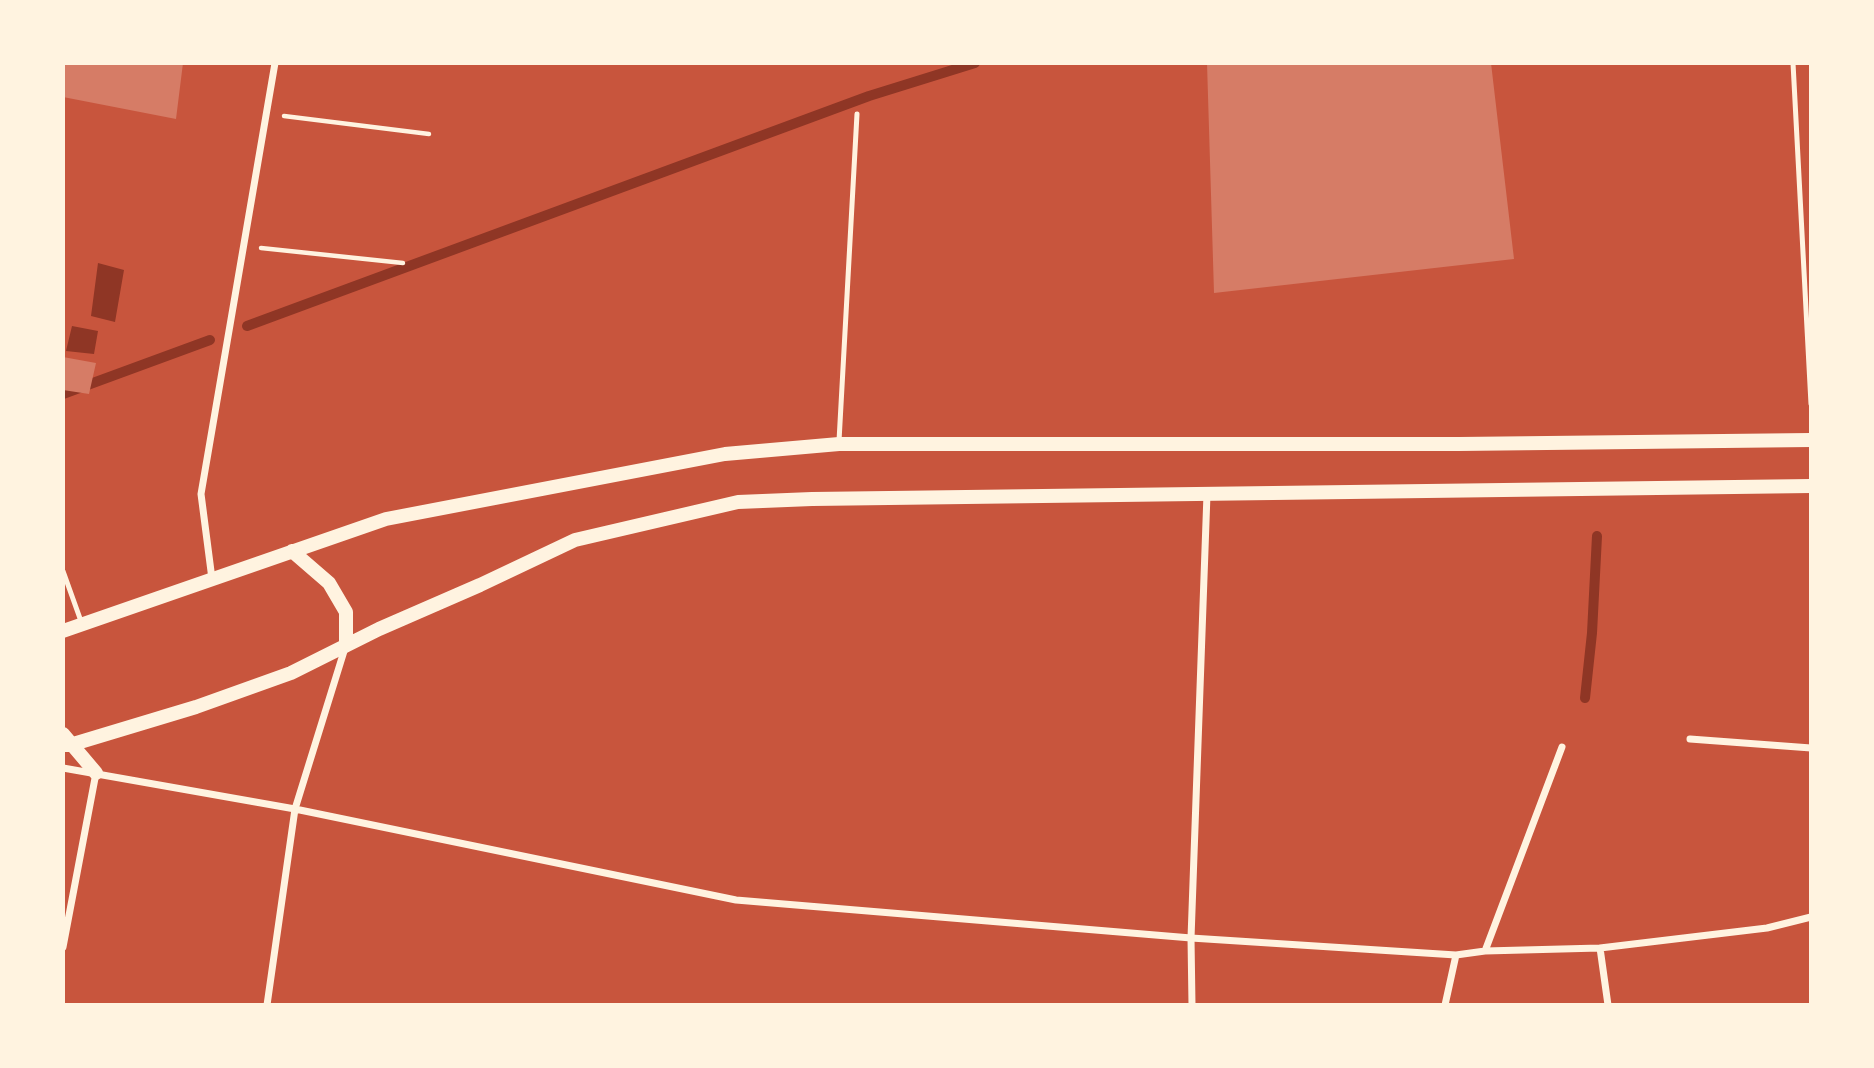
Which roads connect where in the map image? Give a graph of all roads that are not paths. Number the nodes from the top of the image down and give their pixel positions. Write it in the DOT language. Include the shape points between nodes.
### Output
graph roads {
  1 [pos="275,63"];
  2 [pos="1793,63"];
  3 [pos="857,114"];
  4 [pos="1811,404"];
  5 [pos="1811,440"];
  6 [pos="839,444"];
  7 [pos="1811,486"];
  8 [pos="1207,494"];
  9 [pos="292,551"];
  10 [pos="63,571"];
  11 [pos="212,579"];
  12 [pos="82,624"];
  13 [pos="63,631"];
  14 [pos="346,645"];
  15 [pos="1690,739"];
  16 [pos="65,741"];
  17 [pos="1562,747"];
  18 [pos="1811,748"];
  19 [pos="63,768"];
  20 [pos="96,773"];
  21 [pos="295,809"];
  22 [pos="1811,917"];
  23 [pos="1191,938"];
  24 [pos="63,947"];
  25 [pos="1600,947"];
  26 [pos="1485,951"];
  27 [pos="1455,955"];
  28 [pos="267,1005"];
  29 [pos="1192,1005"];
  30 [pos="1445,1005"];
  31 [pos="1608,1005"];
  1 -- 11 [label="street" via="201,494"];
  2 -- 4 [label="lane"];
  3 -- 6 [label="lane"];
  5 -- 6 [label="main road"];
  6 -- 9 [label="main road" via="725,454 386,519"];
  7 -- 8 [label="main road"];
  8 -- 14 [label="main road" via="738,502 575,540"];
  8 -- 23 [label="street"];
  9 -- 11 [label="main road"];
  9 -- 14 [label="main road" via="329,583 346,612"];
  10 -- 12 [label="lane"];
  11 -- 12 [label="main road"];
  12 -- 13 [label="main road"];
  14 -- 16 [label="main road" via="290,673 196,708"];
  14 -- 21 [label="street"];
  15 -- 18 [label="street"];
  16 -- 20 [label="main road"];
  17 -- 26 [label="street"];
  19 -- 20 [label="street"];
  20 -- 21 [label="street"];
  20 -- 24 [label="street"];
  21 -- 23 [label="street" via="736,900"];
  21 -- 28 [label="street"];
  22 -- 25 [label="street" via="1767,928"];
  23 -- 27 [label="street"];
  23 -- 29 [label="street"];
  25 -- 26 [label="street"];
  25 -- 31 [label="street"];
  26 -- 27 [label="street"];
  27 -- 30 [label="street"];
}
